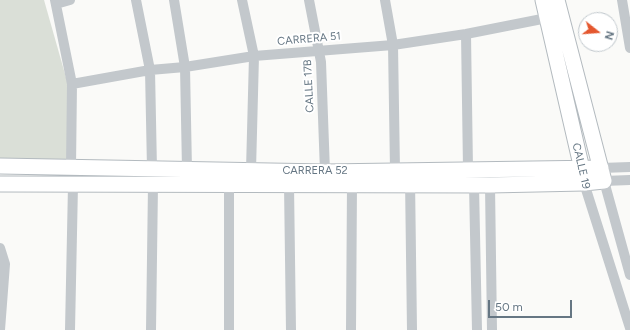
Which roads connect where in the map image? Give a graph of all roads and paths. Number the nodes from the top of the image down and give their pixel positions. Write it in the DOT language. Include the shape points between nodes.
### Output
graph roads {
  1 [pos="70,0"];
  2 [pos="136,0"];
  3 [pos="174,0"];
  4 [pos="242,0"];
  5 [pos="309,0"];
  6 [pos="385,0"];
  7 [pos="543,0"];
  8 [pos="557,0"];
  9 [pos="622,0"];
  10 [pos="56,2"];
  11 [pos="547,18"];
  12 [pos="466,34"];
  13 [pos="393,45"];
  14 [pos="630,48"];
  15 [pos="320,50"];
  16 [pos="254,56"];
  17 [pos="185,67"];
  18 [pos="150,70"];
  19 [pos="72,84"];
  20 [pos="0,166"];
  21 [pos="71,167"];
  22 [pos="630,167"];
  23 [pos="152,169"];
  24 [pos="410,169"];
  25 [pos="468,169"];
  26 [pos="187,170"];
  27 [pos="251,170"];
  28 [pos="395,170"];
  29 [pos="325,172"];
  30 [pos="602,175"];
  31 [pos="583,177"];
  32 [pos="630,180"];
  33 [pos="0,184"];
  34 [pos="73,185"];
  35 [pos="153,185"];
  36 [pos="229,185"];
  37 [pos="289,185"];
  38 [pos="352,185"];
  39 [pos="410,185"];
  40 [pos="474,185"];
  41 [pos="490,185"];
  42 [pos="0,248"];
  43 [pos="630,275"];
  44 [pos="630,328"];
  45 [pos="0,330"];
  46 [pos="70,330"];
  47 [pos="151,330"];
  48 [pos="229,330"];
  49 [pos="291,330"];
  50 [pos="351,330"];
  51 [pos="412,330"];
  52 [pos="477,330"];
  53 [pos="492,330"];
  1 -- 10 [label="street"];
  2 -- 18 [label="street"];
  3 -- 17 [label="street"];
  4 -- 16 [label="street"];
  5 -- 15 [label="street, CALLE 17B"];
  6 -- 13 [label="street"];
  7 -- 11 [label="main road, CALLE 19"];
  8 -- 30 [label="main road, CALLE 19"];
  9 -- 14 [label="street"];
  10 -- 19 [label="street"];
  11 -- 12 [label="street, CARRERA 51"];
  11 -- 31 [label="main road, CALLE 19"];
  12 -- 13 [label="street, CARRERA 51"];
  12 -- 25 [label="street"];
  13 -- 15 [label="street, CARRERA 51"];
  13 -- 28 [label="street"];
  15 -- 16 [label="street, CARRERA 51"];
  15 -- 29 [label="street, CALLE 17B"];
  16 -- 17 [label="street, CARRERA 51"];
  16 -- 27 [label="street"];
  17 -- 18 [label="street, CARRERA 51"];
  17 -- 26 [label="street"];
  18 -- 19 [label="street, CARRERA 51"];
  18 -- 23 [label="street"];
  19 -- 21 [label="street"];
  20 -- 21 [label="main road, CARRERA 52"];
  21 -- 23 [label="main road, CARRERA 52"];
  22 -- 30 [label="street, CARRERA 52"];
  23 -- 26 [label="main road, CARRERA 52"];
  24 -- 25 [label="main road, CARRERA 52"];
  24 -- 28 [label="main road, CARRERA 52"];
  24 -- 39 [label="street"];
  25 -- 31 [label="main road, CARRERA 52"];
  26 -- 27 [label="main road, CARRERA 52"];
  27 -- 29 [label="main road, CARRERA 52"];
  28 -- 29 [label="main road, CARRERA 52"];
  30 -- 31 [label="main road, CARRERA 52"];
  30 -- 32 [label="street, CARRERA 52"];
  30 -- 43 [label="street, CALLE 19"];
  31 -- 41 [label="main road, CARRERA 52"];
  31 -- 44 [label="street, CALLE 19"];
  33 -- 34 [label="main road, CARRERA 52"];
  34 -- 35 [label="main road, CARRERA 52"];
  34 -- 46 [label="street"];
  35 -- 36 [label="main road, CARRERA 52"];
  35 -- 47 [label="street"];
  36 -- 37 [label="main road, CARRERA 52"];
  36 -- 48 [label="street"];
  37 -- 38 [label="main road, CARRERA 52"];
  37 -- 49 [label="street"];
  38 -- 39 [label="main road, CARRERA 52"];
  38 -- 50 [label="street"];
  39 -- 40 [label="main road, CARRERA 52"];
  39 -- 51 [label="street"];
  40 -- 41 [label="main road, CARRERA 52"];
  40 -- 52 [label="street"];
  41 -- 53 [label="street"];
  42 -- 45 [label="street" via="4,264"];
}
